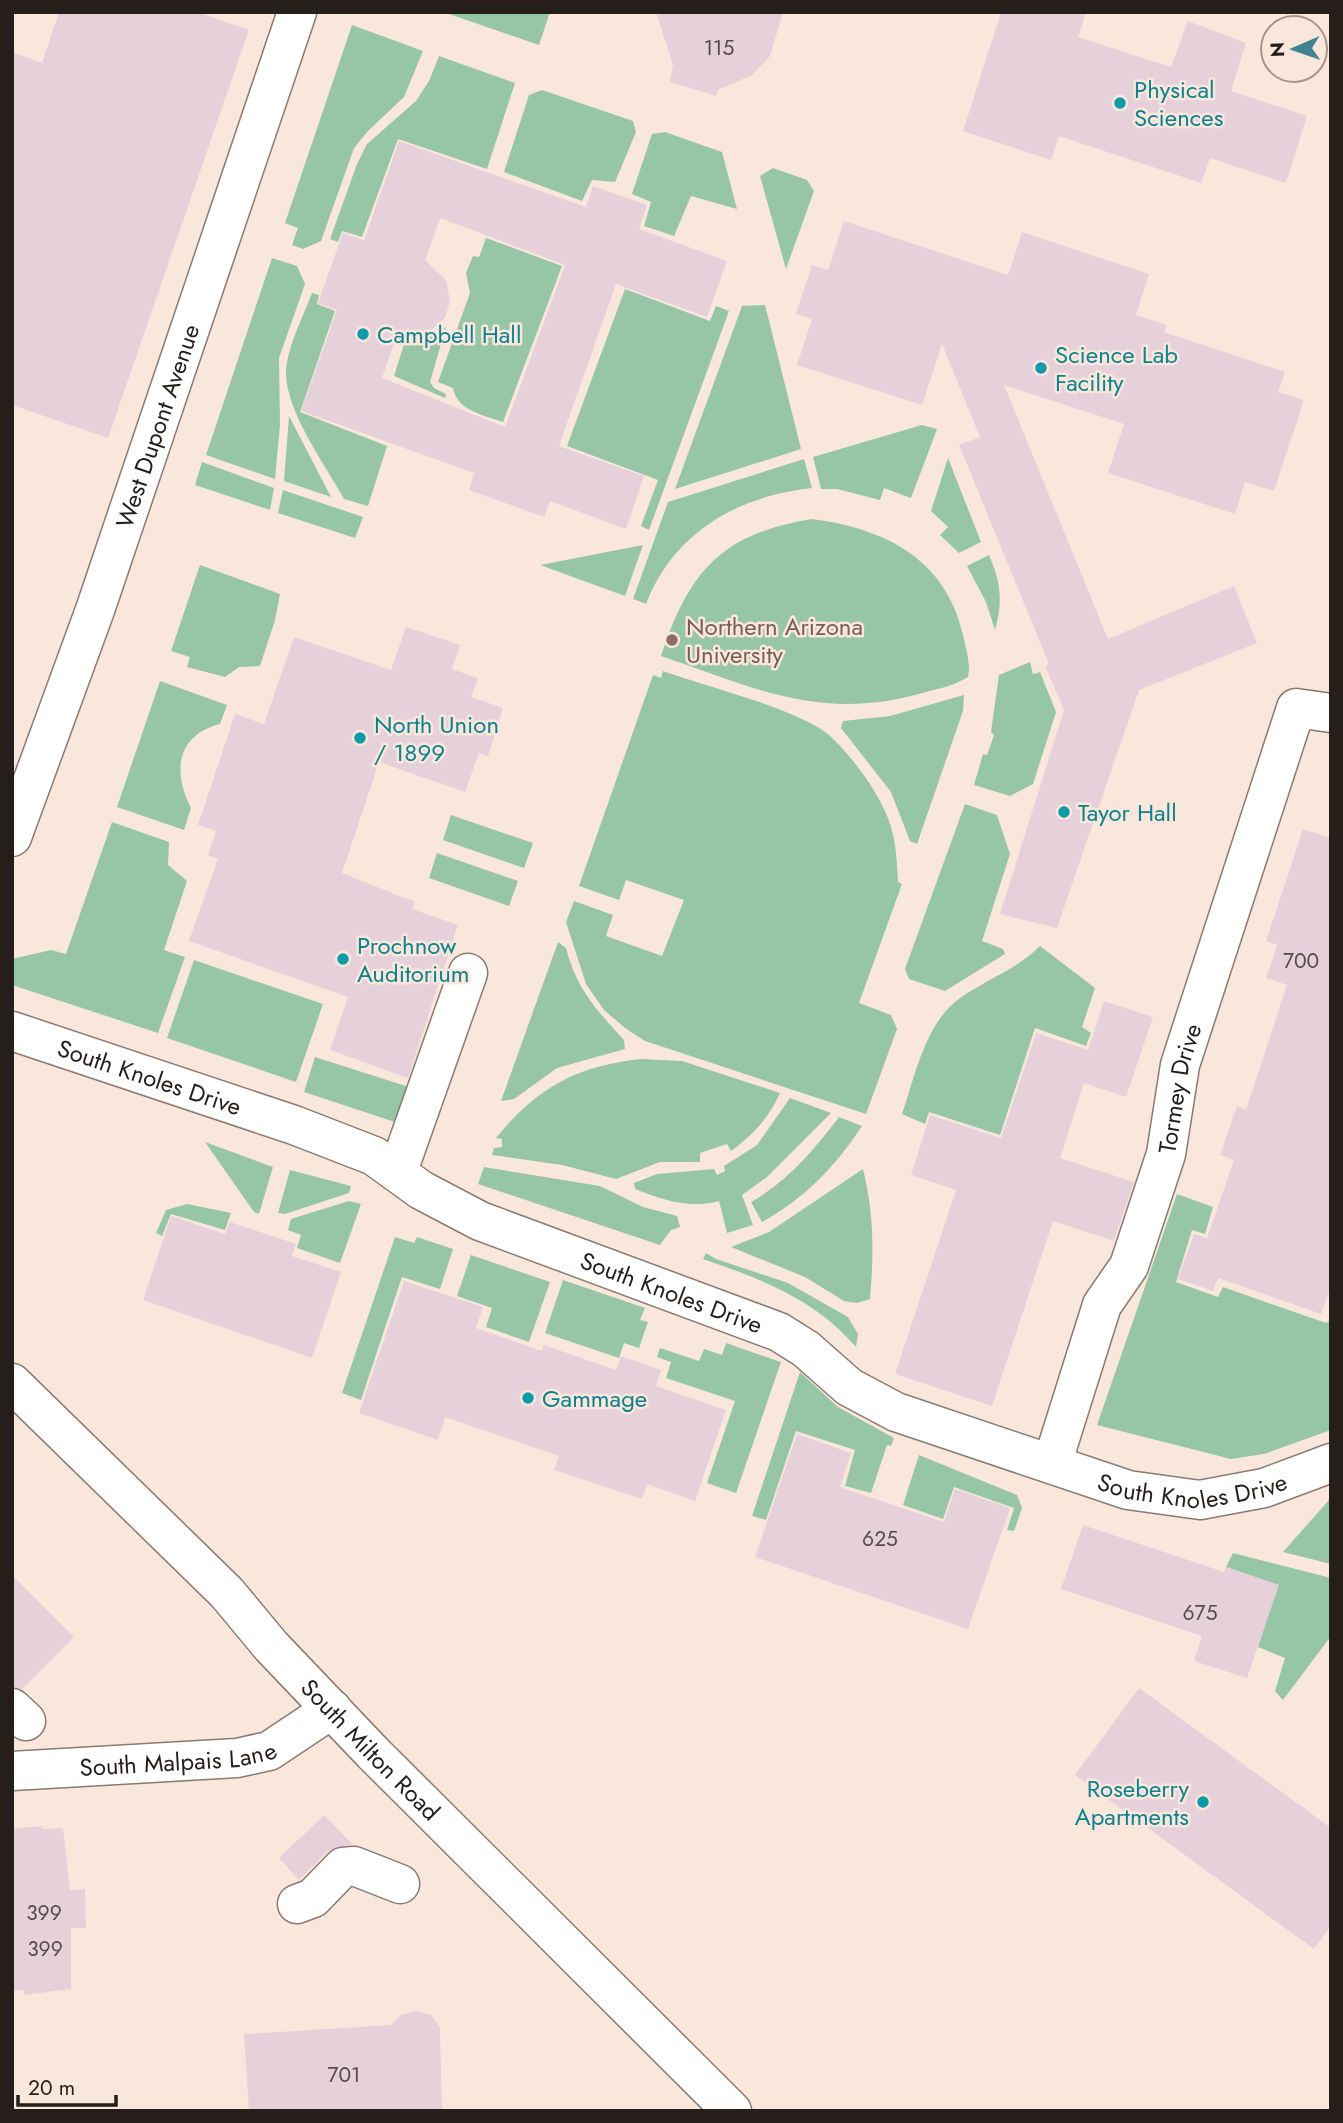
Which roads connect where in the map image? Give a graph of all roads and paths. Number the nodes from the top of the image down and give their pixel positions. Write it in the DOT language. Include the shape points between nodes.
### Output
graph roads {
  1 [pos="297,12"];
  2 [pos="1314,710"];
  3 [pos="12,837"];
  4 [pos="468,972"];
  5 [pos="12,1031"];
  6 [pos="398,1171"];
  7 [pos="12,1383"];
  8 [pos="1331,1463"];
  9 [pos="1052,1464"];
  10 [pos="331,1709"];
  11 [pos="12,1771"];
  12 [pos="400,1884"];
  13 [pos="297,1904"];
  14 [pos="732,2111"];
  1 -- 3 [label="street, West Dupont Avenue"];
  2 -- 9 [label="street, Tormey Drive" via="1180,1065 1166,1154 1129,1266 1102,1306"];
  4 -- 6 [label="street"];
  5 -- 6 [label="street, South Knoles Drive" via="294,1125 374,1156"];
  6 -- 9 [label="street, South Knoles Drive" via="421,1190 480,1221 779,1332 849,1387 896,1412"];
  7 -- 10 [label="street, South Milton Road" via="227,1593"];
  8 -- 9 [label="street, South Knoles Drive" via="1264,1488 1200,1500 1128,1490"];
  10 -- 11 [label="street, South Malpais Lane" via="269,1751 237,1758"];
  10 -- 14 [label="street, South Milton Road"];
  12 -- 13 [label="street" via="354,1866 343,1867 313,1898"];
}
